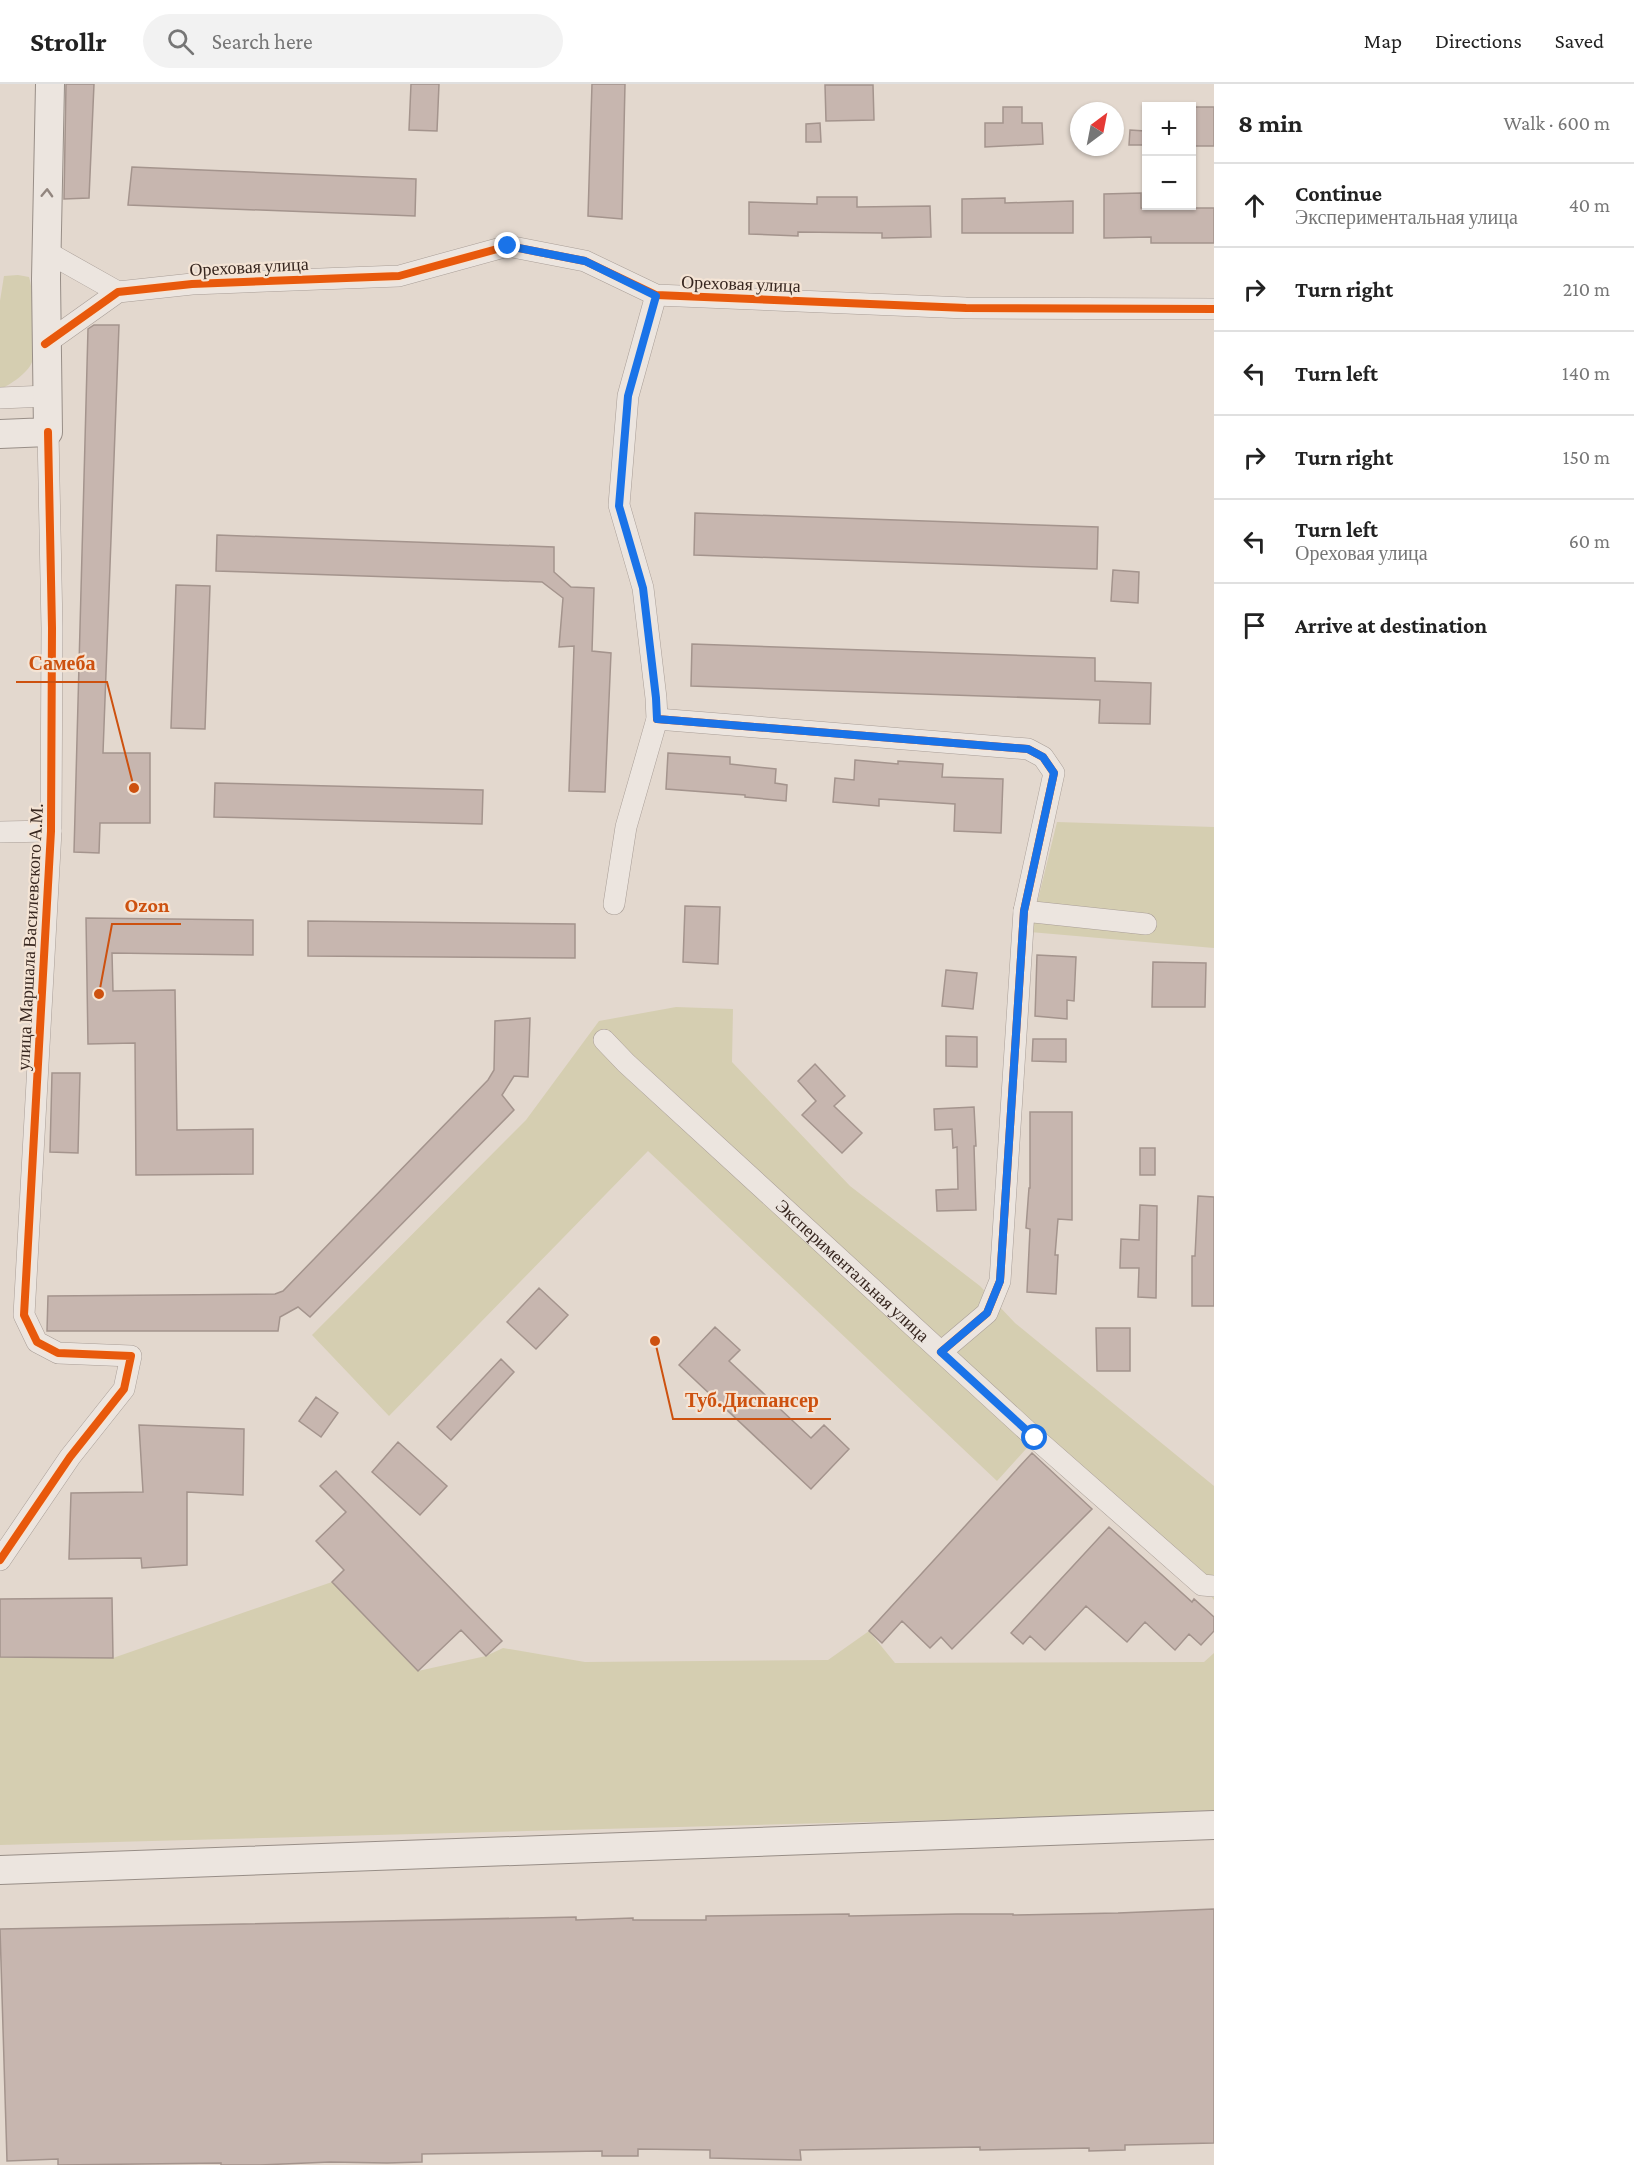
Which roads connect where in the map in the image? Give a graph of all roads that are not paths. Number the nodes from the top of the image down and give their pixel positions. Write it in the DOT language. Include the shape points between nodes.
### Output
graph roads {
  1 [pos="50,84"];
  2 [pos="46,252"];
  3 [pos="118,292"];
  4 [pos="656,296"];
  5 [pos="1214,309"];
  6 [pos="45,344"];
  7 [pos="47,396"];
  8 [pos="0,398"];
  9 [pos="48,432"];
  10 [pos="0,434"];
  11 [pos="657,719"];
  12 [pos="51,831"];
  13 [pos="0,832"];
  14 [pos="614,904"];
  15 [pos="1024,911"];
  16 [pos="1146,924"];
  17 [pos="604,1040"];
  18 [pos="941,1352"];
  19 [pos="0,1560"];
  20 [pos="1214,1586"];
  21 [pos="1214,1825"];
  22 [pos="0,1870"];
  2 -- 1 [label="main road, улица Маршала Василевского А.М., one-way"];
  2 -- 3 [label="street"];
  2 -- 6 [label="main road, улица Маршала Василевского А.М."];
  3 -- 4 [label="street, Ореховая улица" via="192,284 399,276 508,246 585,261"];
  3 -- 6 [label="street, Ореховая улица"];
  4 -- 5 [label="street, Ореховая улица" via="966,308"];
  4 -- 11 [label="street" via="628,396 619,506 643,588"];
  6 -- 7 [label="main road, улица Маршала Василевского А.М."];
  7 -- 8 [label="street"];
  7 -- 9 [label="main road, улица Маршала Василевского А.М."];
  9 -- 10 [label="main road"];
  9 -- 12 [label="street, улица Маршала Василевского А.М."];
  11 -- 14 [label="street" via="626,826"];
  11 -- 15 [label="street" via="1028,749 1043,757 1054,773"];
  12 -- 13 [label="street"];
  12 -- 19 [label="street, улица Маршала Василевского А.М." via="24,1316 37,1342 58,1353 131,1356 124,1389 70,1457"];
  15 -- 16 [label="street"];
  15 -- 18 [label="street" via="1000,1281 987,1313"];
  17 -- 18 [label="street, Экспериментальная улица"];
  18 -- 20 [label="street, Экспериментальная улица" via="1202,1585"];
  21 -- 22 [label="main road"];
}
